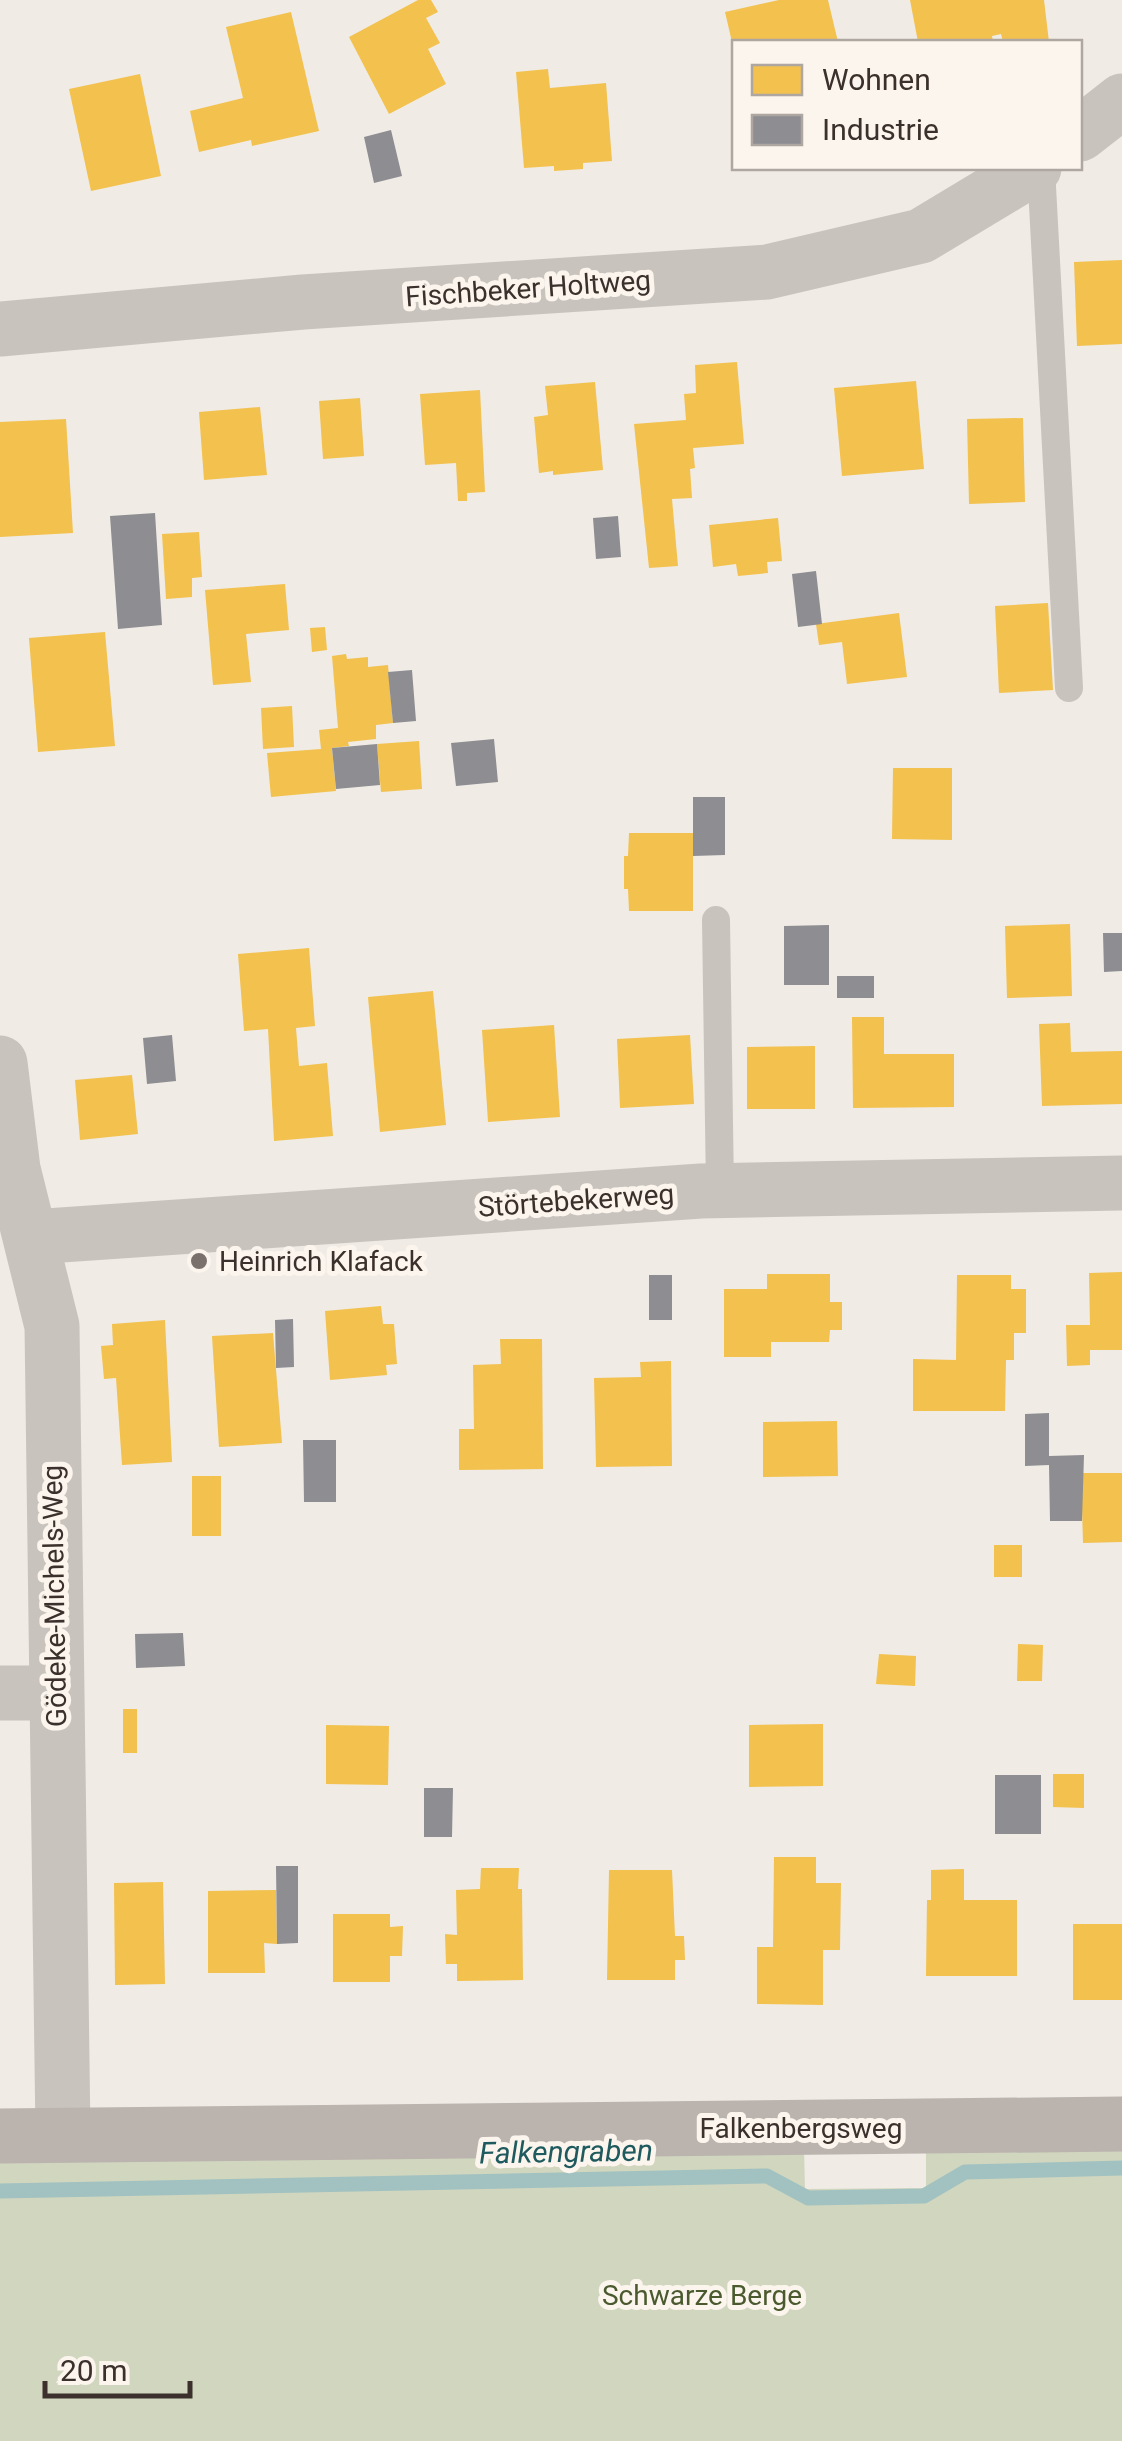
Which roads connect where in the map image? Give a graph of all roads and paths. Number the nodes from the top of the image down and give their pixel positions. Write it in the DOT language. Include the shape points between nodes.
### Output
graph roads {
  1 [pos="1122,101"];
  2 [pos="1082,132"];
  3 [pos="1035,170"];
  4 [pos="1038,170"];
  5 [pos="1,320"];
  6 [pos="1069,688"];
  7 [pos="716,920"];
  8 [pos="0,1063"];
  9 [pos="1122,1183"];
  10 [pos="720,1190"];
  11 [pos="32,1237"];
  12 [pos="0,1694"];
  13 [pos="55,1694"];
  14 [pos="1122,2124"];
  15 [pos="63,2134"];
  16 [pos="0,2136"];
  1 -- 2 [label="street"];
  3 -- 5 [label="street, Fischbeker Holtweg" via="920,236 767,272"];
  4 -- 6 [label="lane"];
  7 -- 10 [label="lane"];
  8 -- 11 [label="street, Gödeke-Michels-Weg" via="13,1169"];
  9 -- 10 [label="street, Störtebekerweg"];
  10 -- 11 [label="street, Störtebekerweg"];
  11 -- 13 [label="street, Gödeke-Michels-Weg" via="52,1326"];
  12 -- 13 [label="street"];
  13 -- 15 [label="street, Gödeke-Michels-Weg"];
  14 -- 15 [label="street, Falkenbergsweg"];
  15 -- 16 [label="street, Falkenbergsweg"];
}
